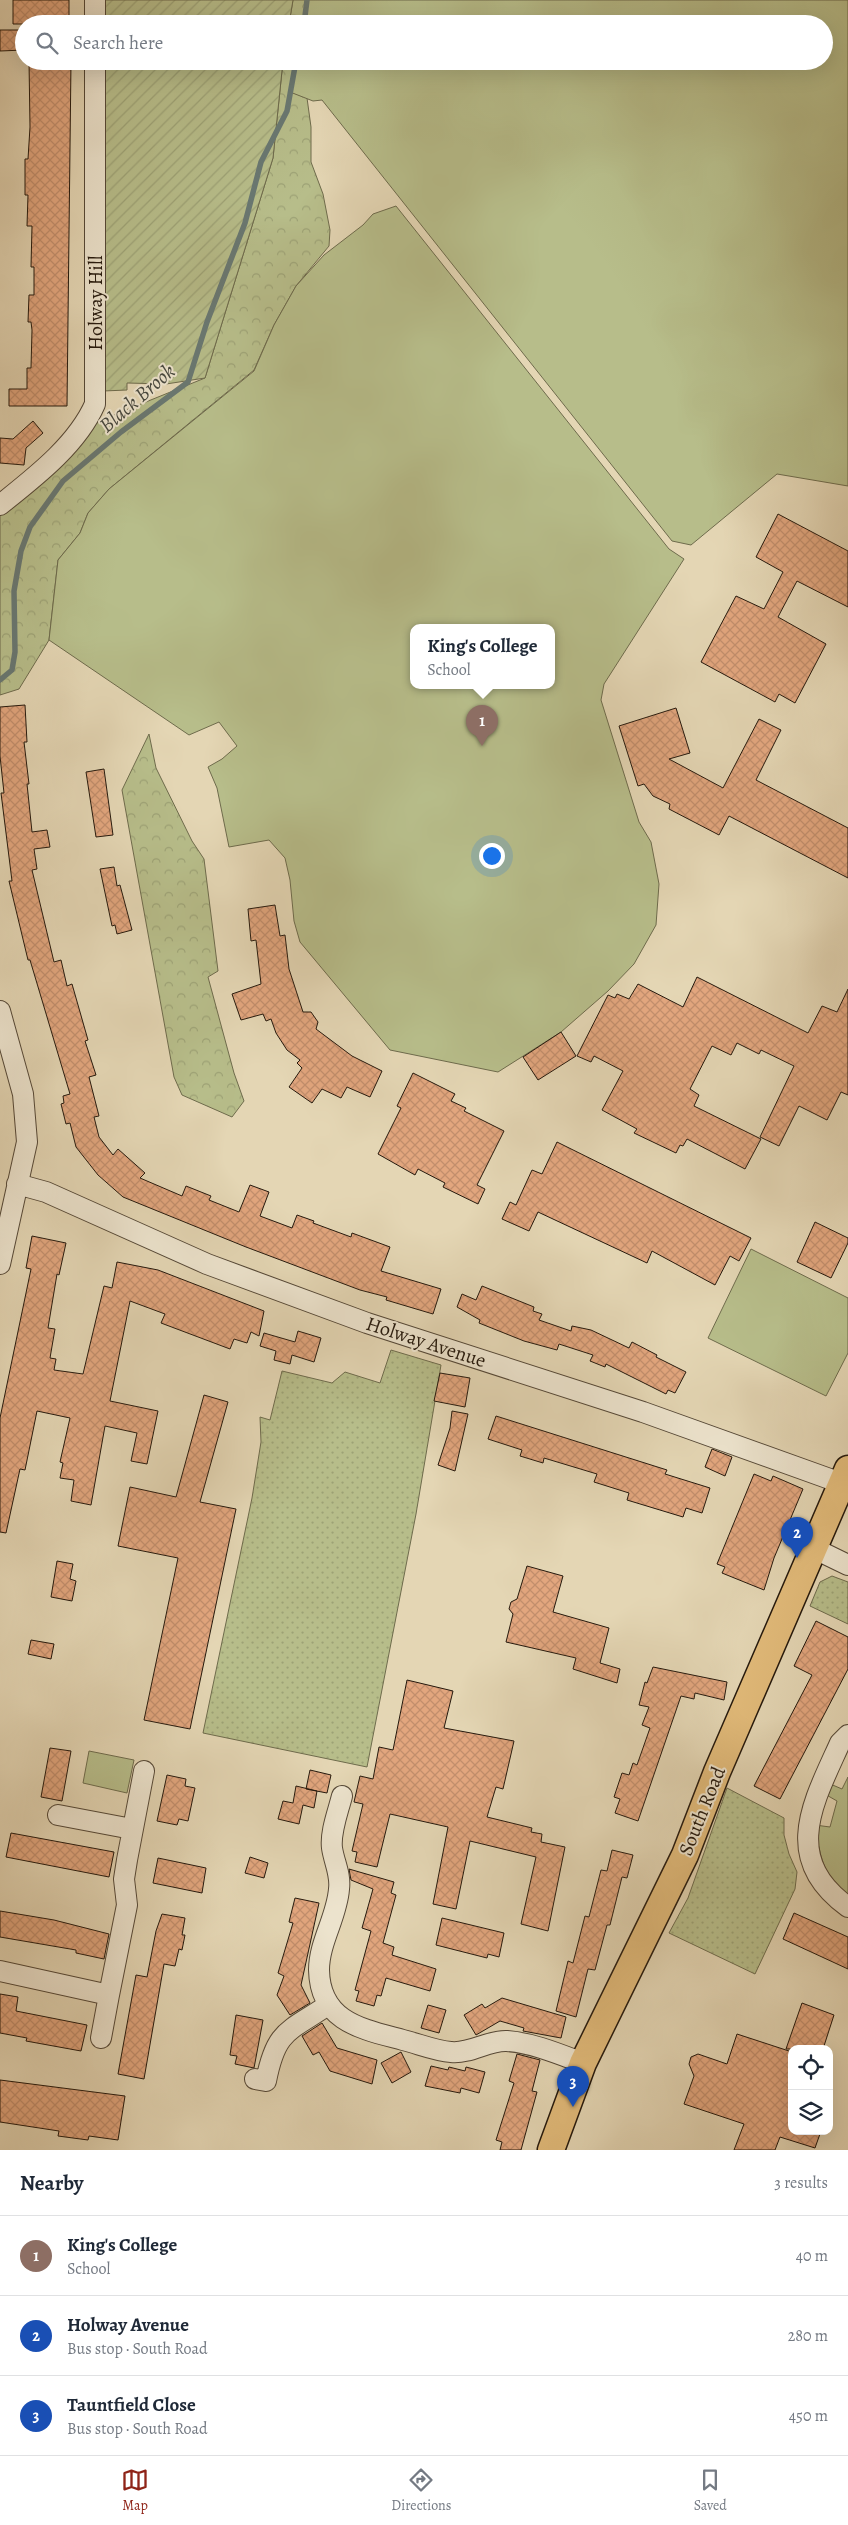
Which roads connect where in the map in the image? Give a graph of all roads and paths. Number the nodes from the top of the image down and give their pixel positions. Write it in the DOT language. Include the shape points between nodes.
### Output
graph roads {
  1 [pos="95,0"];
  2 [pos="95,15"];
  3 [pos="95,70"];
  4 [pos="0,505"];
  5 [pos="0,1011"];
  6 [pos="17,1184"];
  7 [pos="0,1264"];
  8 [pos="845,1476"];
  9 [pos="815,1549"];
  10 [pos="848,1565"];
  11 [pos="848,1735"];
  12 [pos="144,1771"];
  13 [pos="342,1796"];
  14 [pos="58,1815"];
  15 [pos="132,1829"];
  16 [pos="848,1906"];
  17 [pos="0,1971"];
  18 [pos="108,1995"];
  19 [pos="328,2005"];
  20 [pos="101,2038"];
  21 [pos="583,2063"];
  22 [pos="255,2079"];
  23 [pos="551,2150"];
  1 -- 2 [label="street"];
  3 -- 4 [label="street, Holway Hill" via="95,404 87,422 40,472"];
  5 -- 6 [label="street" via="23,1094 26,1117 27,1142"];
  6 -- 7 [label="street"];
  6 -- 8 [label="street, Holway Avenue" via="46,1192 206,1264 358,1320"];
  8 -- 9 [label="main road, South Road"];
  9 -- 10 [label="street"];
  9 -- 21 [label="main road, South Road" via="717,1772 685,1855"];
  11 -- 16 [label="street" via="840,1742 812,1807 808,1830 808,1846 816,1871 826,1887"];
  12 -- 15 [label="street"];
  13 -- 19 [label="street" via="332,1847 340,1888 320,1956 319,1970 322,1992"];
  14 -- 15 [label="street"];
  15 -- 18 [label="street" via="124,1879 127,1905"];
  17 -- 18 [label="street"];
  18 -- 20 [label="street"];
  19 -- 21 [label="street" via="358,2028 451,2052 470,2051 505,2040"];
  19 -- 22 [label="street" via="284,2034 271,2056 266,2081"];
  21 -- 23 [label="main road, South Road"];
}
